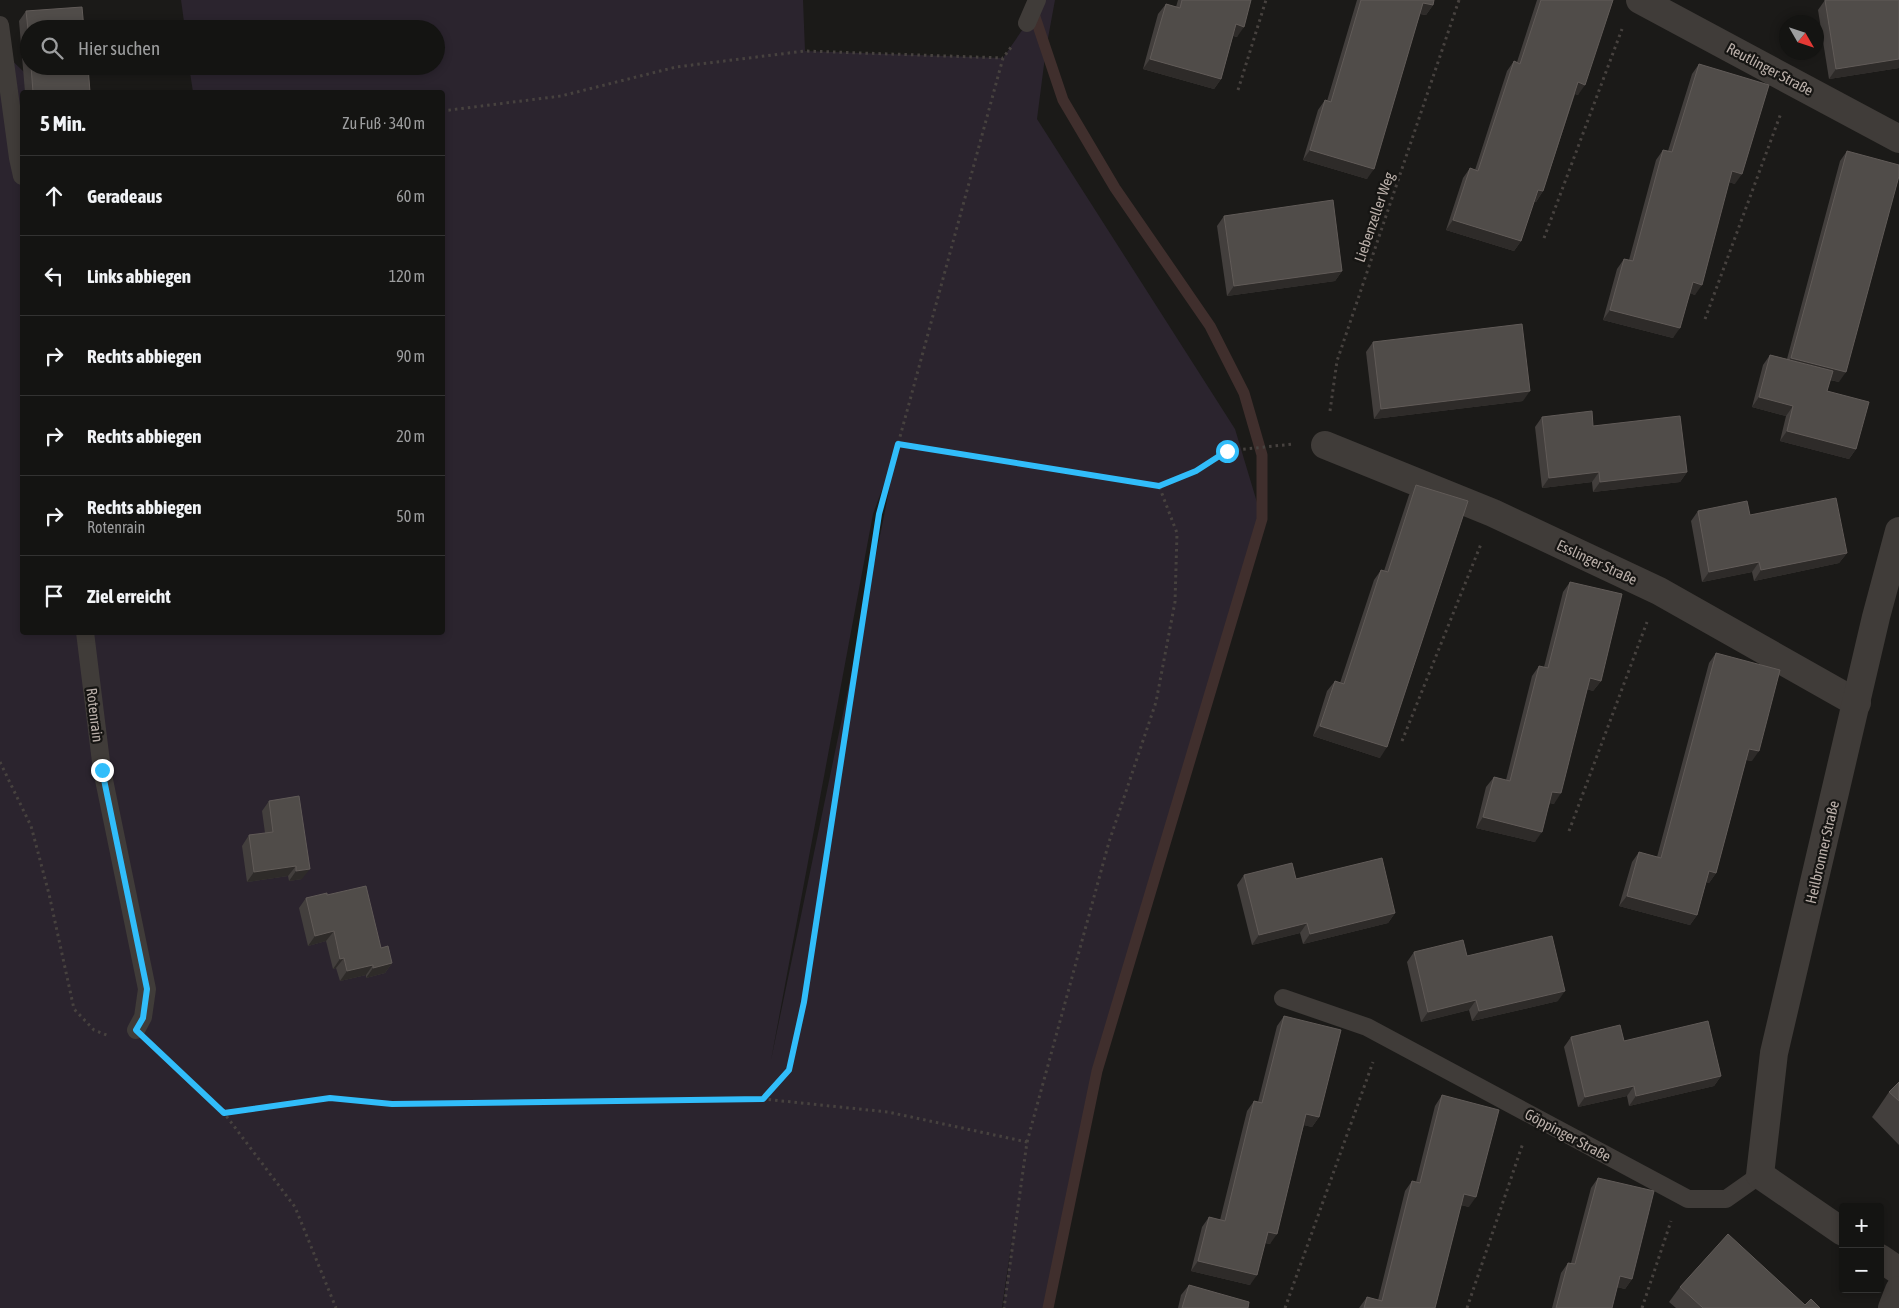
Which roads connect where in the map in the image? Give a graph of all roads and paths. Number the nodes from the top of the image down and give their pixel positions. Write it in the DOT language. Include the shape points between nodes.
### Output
graph roads {
  1 [pos="1037,0"];
  2 [pos="1266,0"];
  3 [pos="1459,0"];
  4 [pos="1640,0"];
  5 [pos="1027,23"];
  6 [pos="0,25"];
  7 [pos="1622,28"];
  8 [pos="1003,58"];
  9 [pos="1792,82"];
  10 [pos="1238,90"];
  11 [pos="445,111"];
  12 [pos="1899,139"];
  13 [pos="20,167"];
  14 [pos="1544,238"];
  15 [pos="1704,319"];
  16 [pos="898,444"];
  17 [pos="1293,444"];
  18 [pos="1325,445"];
  19 [pos="1159,486"];
  20 [pos="1493,513"];
  21 [pos="1899,531"];
  22 [pos="1659,591"];
  23 [pos="85,635"];
  24 [pos="1857,704"];
  25 [pos="1402,741"];
  26 [pos="0,762"];
  27 [pos="1569,831"];
  28 [pos="1283,998"];
  29 [pos="136,1030"];
  30 [pos="1382,1036"];
  31 [pos="763,1099"];
  32 [pos="224,1113"];
  33 [pos="1532,1116"];
  34 [pos="1026,1142"];
  35 [pos="1760,1175"];
  36 [pos="1680,1194"];
  37 [pos="1839,1229"];
  38 [pos="1884,1261"];
  39 [pos="1899,1271"];
  40 [pos="1899,1290"];
  41 [pos="336,1308"];
  42 [pos="1004,1308"];
  43 [pos="1285,1308"];
  44 [pos="1468,1308"];
  45 [pos="1642,1308"];
  46 [pos="1892,1308"];
  1 -- 5 [label="lane"];
  2 -- 10 [label="path"];
  3 -- 18 [label="path, Liebenzeller Weg" via="1337,361"];
  4 -- 9 [label="street, Reutlinger Straße"];
  5 -- 8 [label="path"];
  6 -- 13 [label="lane"];
  7 -- 14 [label="path"];
  8 -- 11 [label="path" via="804,51 676,67 560,96"];
  8 -- 16 [label="path"];
  9 -- 12 [label="street, Reutlinger Straße"];
  9 -- 15 [label="path"];
  16 -- 19 [label="path"];
  16 -- 31 [label="path" via="879,514 804,1002 789,1070"];
  17 -- 19 [label="path" via="1227,451 1196,471"];
  18 -- 20 [label="street, Esslinger Straße"];
  19 -- 34 [label="path" via="1176,532 1175,602 1156,702 1109,842"];
  20 -- 22 [label="street, Esslinger Straße"];
  20 -- 25 [label="path"];
  21 -- 24 [label="street, Heilbronner Straße"];
  22 -- 24 [label="street, Esslinger Straße"];
  22 -- 27 [label="path"];
  23 -- 29 [label="lane, Rotenrain" via="102,770 147,989 143,1018"];
  24 -- 35 [label="street, Heilbronner Straße" via="1774,1052"];
  26 -- 29 [label="path" via="31,826 74,1009 94,1030 113,1037"];
  28 -- 30 [label="lane, Göppinger Straße" via="1367,1027"];
  29 -- 32 [label="path"];
  30 -- 33 [label="lane, Göppinger Straße"];
  30 -- 43 [label="path"];
  31 -- 32 [label="path" via="392,1104 330,1098"];
  31 -- 34 [label="path" via="888,1112"];
  32 -- 41 [label="path" via="295,1207"];
  33 -- 36 [label="lane, Göppinger Straße"];
  33 -- 44 [label="path"];
  34 -- 42 [label="path"];
  35 -- 36 [label="lane, Göppinger Straße" via="1726,1199 1688,1198"];
  35 -- 37 [label="street"];
  36 -- 45 [label="path"];
  38 -- 39 [label="street"];
  40 -- 46 [label="street"];
}
